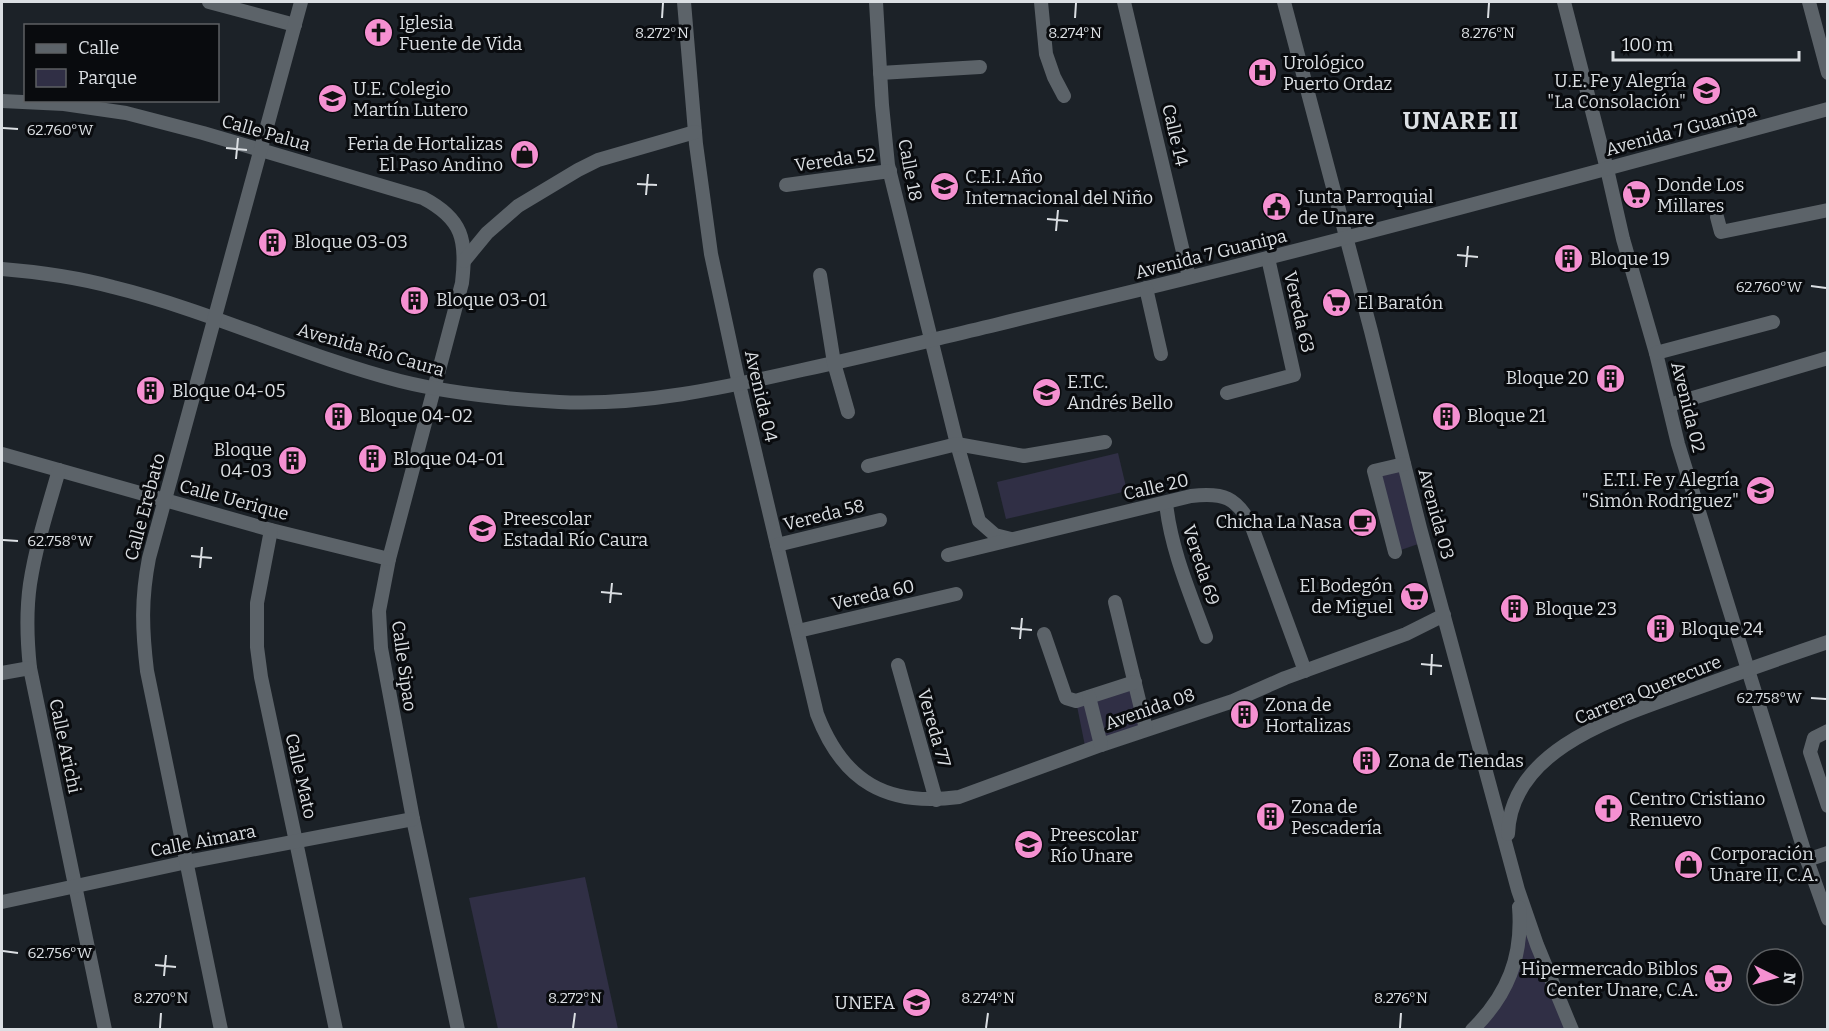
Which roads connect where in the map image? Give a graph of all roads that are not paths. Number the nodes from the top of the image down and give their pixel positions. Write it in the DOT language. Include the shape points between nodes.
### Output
graph roads {
  1 [pos="209,2"];
  2 [pos="301,2"];
  3 [pos="684,2"];
  4 [pos="876,2"];
  5 [pos="1041,2"];
  6 [pos="1124,2"];
  7 [pos="1284,2"];
  8 [pos="1564,2"];
  9 [pos="1809,2"];
  10 [pos="295,25"];
  11 [pos="980,67"];
  12 [pos="880,73"];
  13 [pos="1827,73"];
  14 [pos="1064,96"];
  15 [pos="2,101"];
  16 [pos="1827,109"];
  17 [pos="694,132"];
  18 [pos="260,150"];
  19 [pos="1607,169"];
  20 [pos="890,171"];
  21 [pos="786,185"];
  22 [pos="1827,210"];
  23 [pos="1717,217"];
  24 [pos="1347,237"];
  25 [pos="463,240"];
  26 [pos="1268,258"];
  27 [pos="465,261"];
  28 [pos="2,269"];
  29 [pos="820,275"];
  30 [pos="1189,277"];
  31 [pos="1146,288"];
  32 [pos="214,318"];
  33 [pos="1773,322"];
  34 [pos="932,341"];
  35 [pos="1656,353"];
  36 [pos="1161,354"];
  37 [pos="1827,358"];
  38 [pos="834,363"];
  39 [pos="740,384"];
  40 [pos="434,389"];
  41 [pos="1227,393"];
  42 [pos="1669,405"];
  43 [pos="848,412"];
  44 [pos="1105,442"];
  45 [pos="957,444"];
  46 [pos="2,454"];
  47 [pos="1404,464"];
  48 [pos="868,466"];
  49 [pos="58,470"];
  50 [pos="165,500"];
  51 [pos="1166,503"];
  52 [pos="880,520"];
  53 [pos="271,530"];
  54 [pos="1011,539"];
  55 [pos="777,545"];
  56 [pos="1395,552"];
  57 [pos="948,555"];
  58 [pos="389,559"];
  59 [pos="956,594"];
  60 [pos="1115,602"];
  61 [pos="1444,615"];
  62 [pos="798,631"];
  63 [pos="1044,634"];
  64 [pos="1206,638"];
  65 [pos="1827,642"];
  66 [pos="898,665"];
  67 [pos="30,668"];
  68 [pos="1748,669"];
  69 [pos="1305,671"];
  70 [pos="2,673"];
  71 [pos="1134,682"];
  72 [pos="1082,699"];
  73 [pos="1146,729"];
  74 [pos="1827,731"];
  75 [pos="1101,745"];
  76 [pos="863,780"];
  77 [pos="936,800"];
  78 [pos="1827,806"];
  79 [pos="413,819"];
  80 [pos="297,841"];
  81 [pos="1507,846"];
  82 [pos="1827,853"];
  83 [pos="1807,860"];
  84 [pos="187,862"];
  85 [pos="76,885"];
  86 [pos="1518,890"];
  87 [pos="2,902"];
  88 [pos="1827,919"];
  89 [pos="105,1029"];
  90 [pos="221,1029"];
  91 [pos="336,1029"];
  92 [pos="458,1029"];
  93 [pos="1472,1029"];
  94 [pos="1572,1029"];
  1 -- 10 [label="street"];
  2 -- 10 [label="street, Calle Erebato"];
  3 -- 17 [label="street, Avenida 04"];
  4 -- 12 [label="street, Calle 18"];
  5 -- 14 [label="street" via="1046,54"];
  6 -- 30 [label="street, Calle 14"];
  7 -- 24 [label="street, Avenida 03"];
  8 -- 19 [label="street, Avenida 02"];
  9 -- 13 [label="street"];
  10 -- 18 [label="street, Calle Erebato"];
  11 -- 12 [label="street"];
  12 -- 20 [label="street, Calle 18"];
  15 -- 18 [label="street, Calle Palua" via="126,113"];
  16 -- 19 [label="street, Avenida 7 Guanipa"];
  17 -- 27 [label="street" via="598,160 578,170 518,206 487,233"];
  17 -- 39 [label="street, Avenida 04" via="709,240"];
  18 -- 25 [label="street, Calle Palua" via="423,198 442,208"];
  18 -- 32 [label="street, Calle Erebato"];
  19 -- 24 [label="street, Avenida 7 Guanipa"];
  19 -- 35 [label="street, Avenida 02"];
  20 -- 21 [label="street, Vereda 52"];
  20 -- 34 [label="street, Calle 18"];
  22 -- 23 [label="street" via="1721,232"];
  24 -- 26 [label="street, Avenida 7 Guanipa"];
  24 -- 47 [label="street, Avenida 03"];
  25 -- 27 [label="street, Calle Sipao"];
  26 -- 30 [label="street, Avenida 7 Guanipa"];
  26 -- 41 [label="street, Vereda 63" via="1294,375"];
  27 -- 40 [label="street, Calle Sipao"];
  28 -- 32 [label="street, Avenida Río Caura" via="80,279"];
  29 -- 38 [label="street"];
  30 -- 31 [label="street, Avenida 7 Guanipa"];
  31 -- 34 [label="street, Avenida 7 Guanipa"];
  31 -- 36 [label="street"];
  32 -- 40 [label="street, Avenida Río Caura" via="293,348"];
  32 -- 50 [label="street, Calle Erebato"];
  33 -- 35 [label="street"];
  34 -- 38 [label="street, Avenida 7 Guanipa"];
  34 -- 45 [label="street"];
  35 -- 42 [label="street, Avenida 02"];
  37 -- 42 [label="street"];
  38 -- 39 [label="street, Avenida 7 Guanipa"];
  38 -- 43 [label="street"];
  39 -- 40 [label="street, Avenida Río Caura" via="603,402 530,400"];
  39 -- 55 [label="street, Avenida 04"];
  40 -- 58 [label="street, Calle Sipao"];
  42 -- 68 [label="street, Avenida 02"];
  44 -- 45 [label="street" via="1024,456"];
  45 -- 48 [label="street"];
  45 -- 54 [label="street" via="978,521 995,535"];
  46 -- 49 [label="street, Calle Uerique"];
  47 -- 56 [label="street" via="1374,471"];
  47 -- 61 [label="street, Avenida 03"];
  49 -- 50 [label="street, Calle Uerique"];
  49 -- 67 [label="street, Calle Arichi" via="30,586"];
  50 -- 53 [label="street, Calle Uerique"];
  50 -- 84 [label="street, Calle Erebato" via="143,588 143,640"];
  51 -- 54 [label="street, Calle 20"];
  51 -- 64 [label="street, Vereda 69" via="1176,557"];
  51 -- 69 [label="street, Calle 20" via="1212,495 1234,502 1244,512"];
  52 -- 55 [label="street, Vereda 58"];
  53 -- 58 [label="street, Calle Uerique"];
  53 -- 80 [label="street, Calle Mato" via="257,603 257,647"];
  54 -- 57 [label="street, Calle 20"];
  55 -- 62 [label="street, Avenida 04"];
  58 -- 79 [label="street, Calle Sipao" via="379,630"];
  59 -- 62 [label="street, Vereda 60"];
  60 -- 71 [label="street"];
  61 -- 69 [label="street, Avenida 08" via="1406,634"];
  61 -- 81 [label="street, Avenida 03"];
  62 -- 76 [label="street, Avenida 04" via="817,714 826,736"];
  63 -- 72 [label="street" via="1063,693 1066,698"];
  65 -- 68 [label="street, Carrera Querecure"];
  66 -- 77 [label="street, Vereda 77"];
  67 -- 70 [label="street"];
  67 -- 85 [label="street, Calle Arichi"];
  68 -- 81 [label="street, Carrera Querecure" via="1601,725 1553,754 1523,784 1512,804"];
  68 -- 83 [label="street, Avenida 02"];
  69 -- 73 [label="street, Avenida 08"];
  71 -- 72 [label="street"];
  71 -- 73 [label="street"];
  72 -- 75 [label="street"];
  73 -- 75 [label="street, Avenida 08"];
  74 -- 78 [label="street" via="1814,738 1810,752"];
  75 -- 77 [label="street, Avenida 08" via="959,797"];
  76 -- 77 [label="street, Avenida 08" via="897,797"];
  79 -- 80 [label="street, Calle Aimara"];
  79 -- 92 [label="street, Calle Sipao"];
  80 -- 84 [label="street, Calle Aimara"];
  80 -- 91 [label="street, Calle Mato"];
  81 -- 86 [label="street, Avenida 03"];
  82 -- 83 [label="street"];
  83 -- 88 [label="street, Avenida 02"];
  84 -- 85 [label="street, Calle Aimara"];
  84 -- 90 [label="street, Calle Erebato"];
  85 -- 87 [label="street, Calle Aimara"];
  85 -- 89 [label="street, Calle Arichi"];
  86 -- 93 [label="street" via="1521,920 1515,961 1499,998"];
  86 -- 94 [label="street, Avenida 03"];
}
